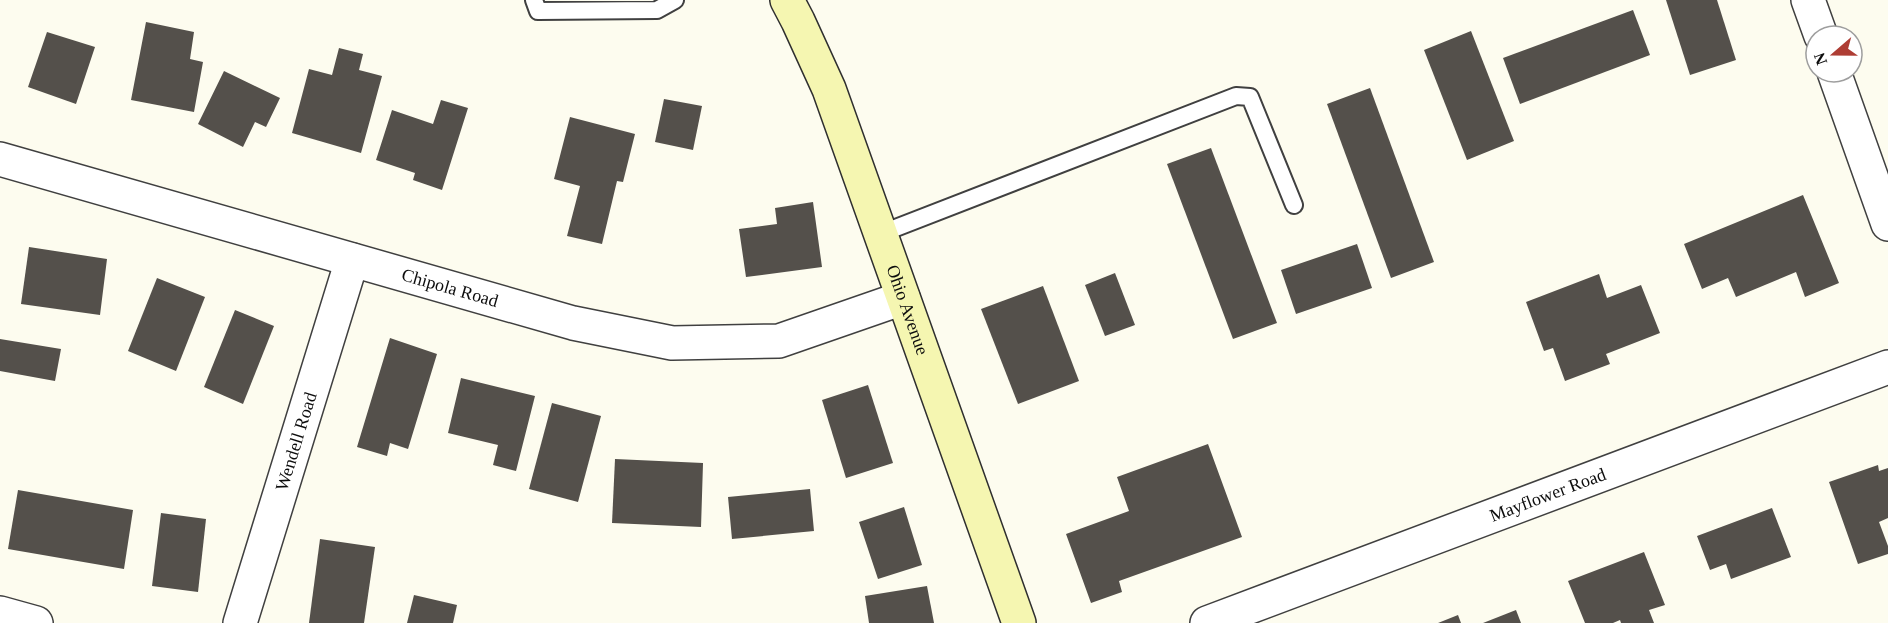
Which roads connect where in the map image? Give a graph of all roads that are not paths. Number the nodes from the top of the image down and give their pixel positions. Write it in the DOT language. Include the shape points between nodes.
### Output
graph roads {
  1 [pos="534,0"];
  2 [pos="675,0"];
  3 [pos="787,0"];
  4 [pos="1808,0"];
  5 [pos="1817,24"];
  6 [pos="1838,84"];
  7 [pos="0,159"];
  8 [pos="1294,205"];
  9 [pos="1888,224"];
  10 [pos="880,234"];
  11 [pos="352,260"];
  12 [pos="903,298"];
  13 [pos="1888,367"];
  14 [pos="0,613"];
  15 [pos="36,623"];
  16 [pos="240,623"];
  17 [pos="1018,623"];
  18 [pos="1207,623"];
  1 -- 2 [label="lane" via="538,11 550,11 657,10"];
  3 -- 10 [label="street, Ohio Avenue" via="829,89"];
  4 -- 5 [label="street"];
  6 -- 9 [label="street"];
  7 -- 11 [label="street, Chipola Road"];
  8 -- 10 [label="lane" via="1250,97 1236,96"];
  10 -- 12 [label="street, Ohio Avenue"];
  11 -- 12 [label="street, Chipola Road" via="573,323 672,342 779,341"];
  11 -- 16 [label="street, Wendell Road"];
  12 -- 17 [label="street, Ohio Avenue"];
  13 -- 18 [label="street, Mayflower Road"];
  14 -- 15 [label="street"];
}
